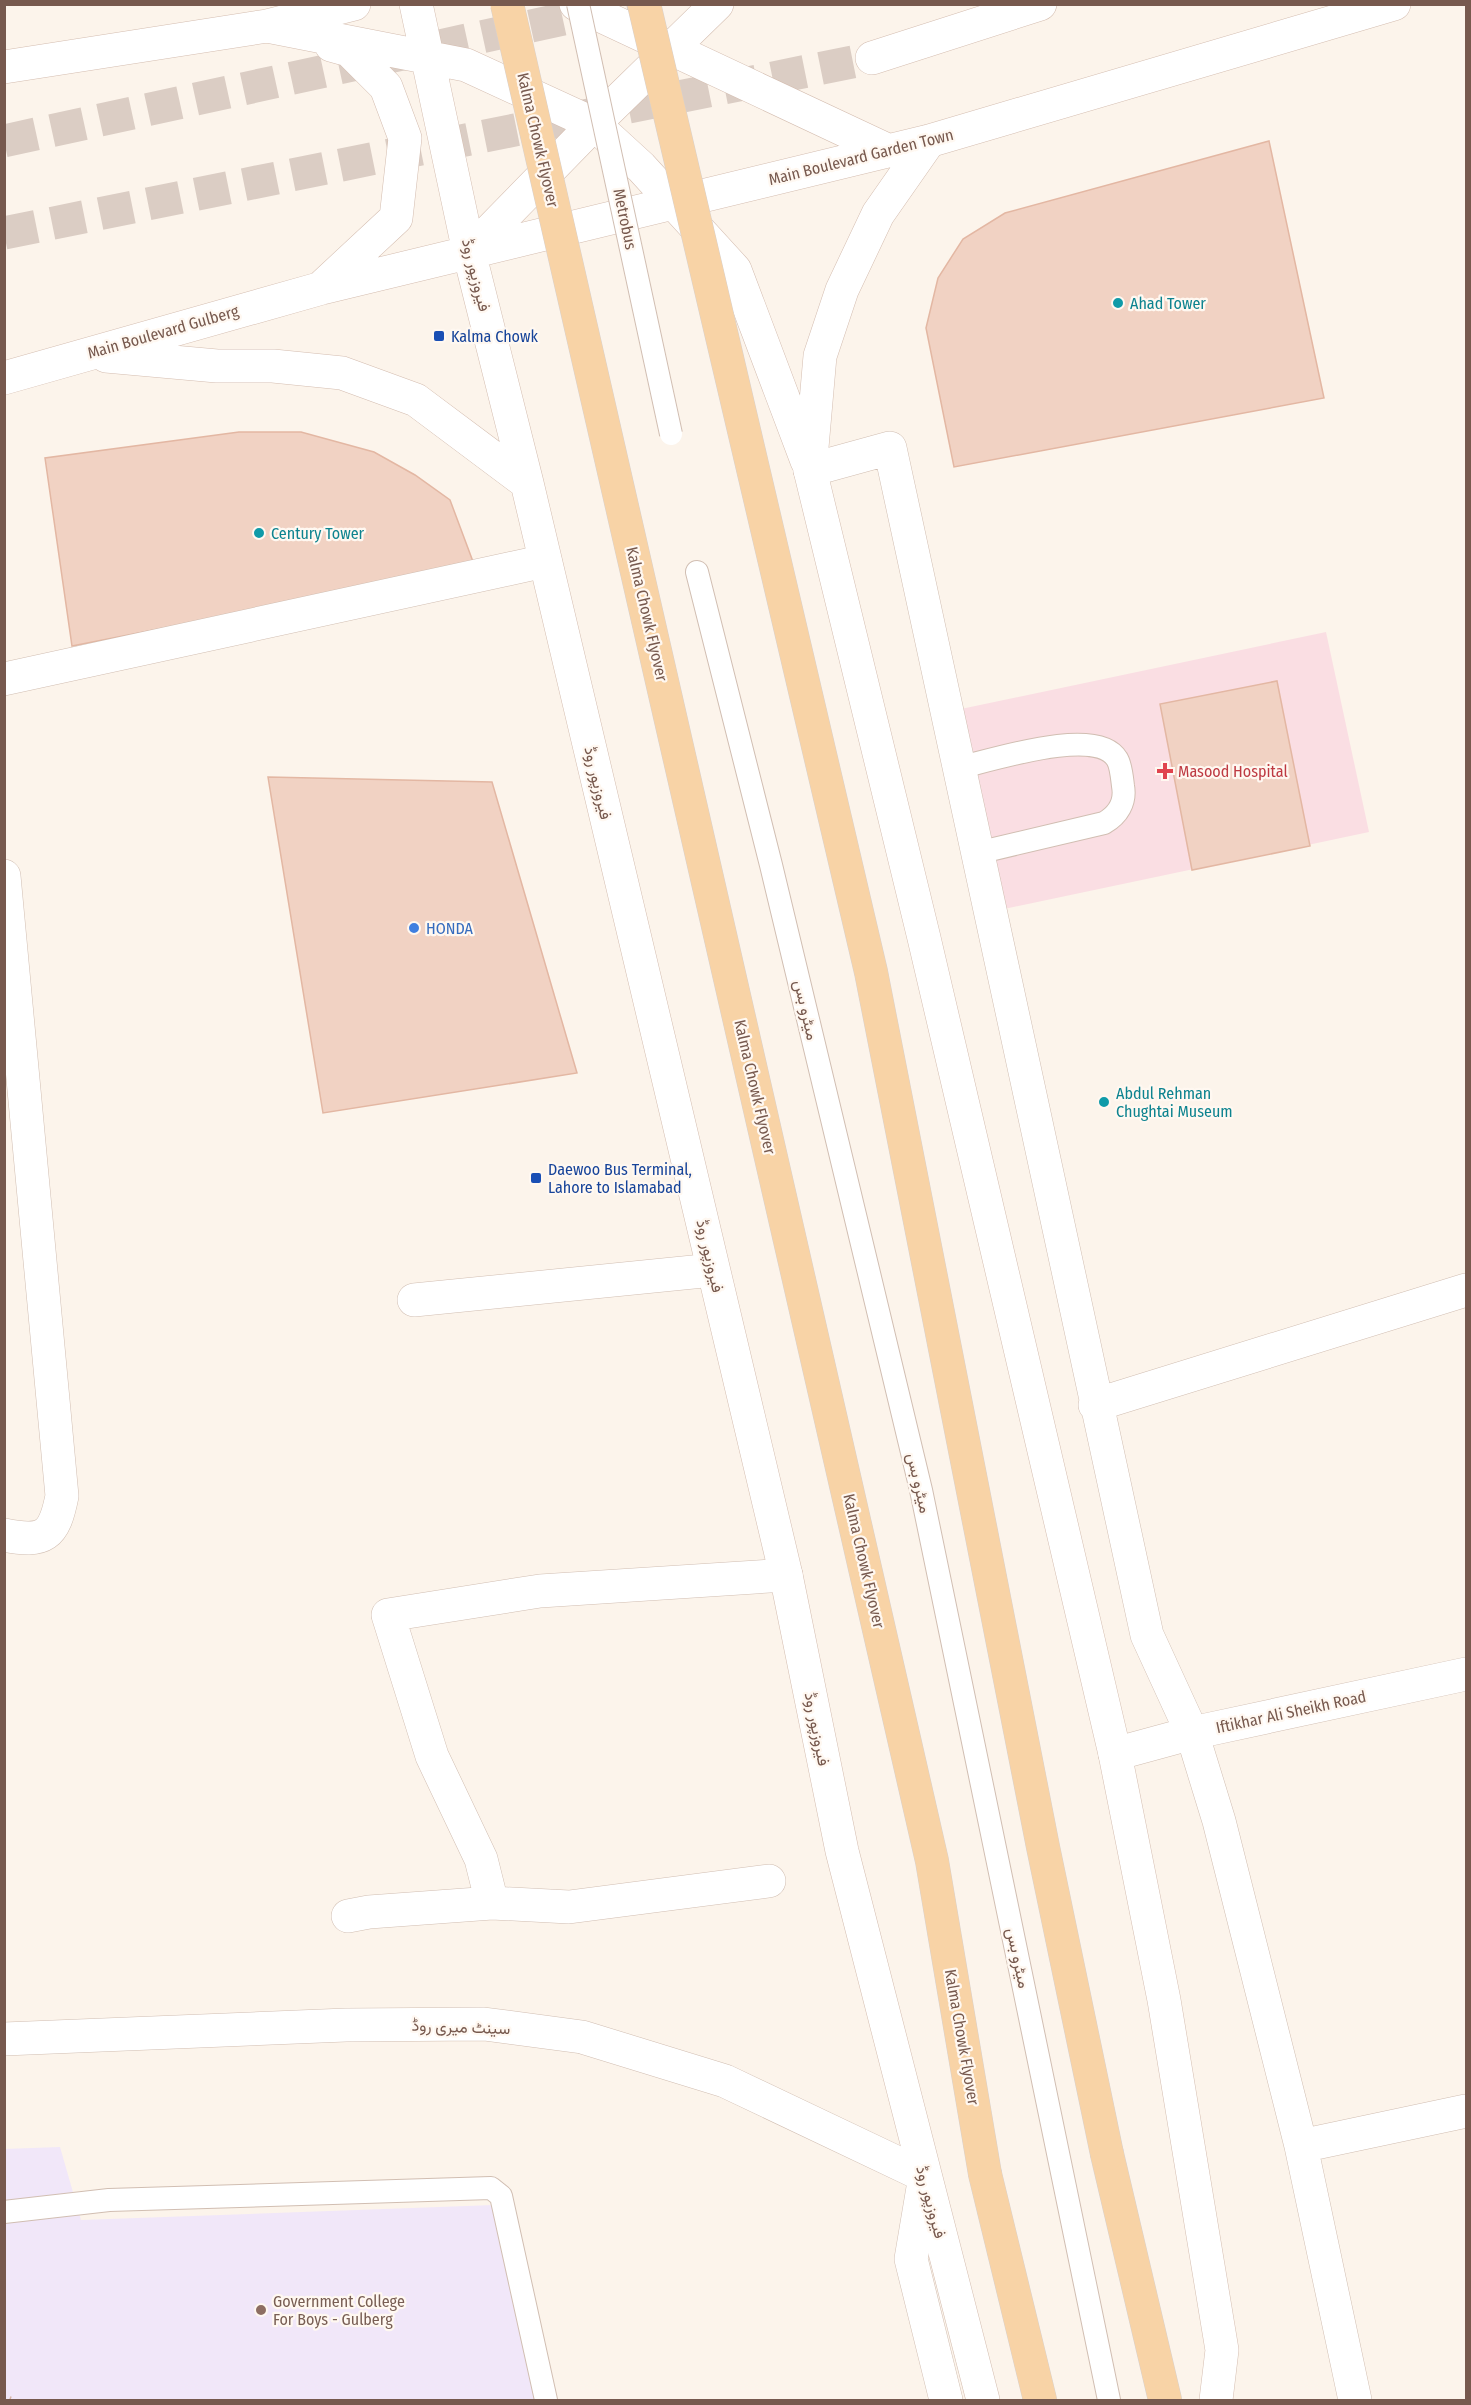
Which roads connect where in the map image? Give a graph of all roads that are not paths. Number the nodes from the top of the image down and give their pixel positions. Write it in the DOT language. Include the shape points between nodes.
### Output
graph roads {
  1 [pos="354,4"];
  2 [pos="416,4"];
  3 [pos="507,4"];
  4 [pos="577,4"];
  5 [pos="644,4"];
  6 [pos="717,4"];
  7 [pos="1040,4"];
  8 [pos="1394,4"];
  9 [pos="267,26"];
  10 [pos="672,48"];
  11 [pos="429,56"];
  12 [pos="872,58"];
  13 [pos="4,67"];
  14 [pos="594,124"];
  15 [pos="929,141"];
  16 [pos="889,151"];
  17 [pos="673,203"];
  18 [pos="469,252"];
  19 [pos="322,288"];
  20 [pos="84,355"];
  21 [pos="4,378"];
  22 [pos="671,434"];
  23 [pos="810,470"];
  24 [pos="527,483"];
  25 [pos="545,561"];
  26 [pos="697,572"];
  27 [pos="4,679"];
  28 [pos="958,768"];
  29 [pos="976,852"];
  30 [pos="4,876"];
  31 [pos="713,1270"];
  32 [pos="1467,1290"];
  33 [pos="414,1300"];
  34 [pos="1095,1406"];
  35 [pos="4,1535"];
  36 [pos="786,1575"];
  37 [pos="1467,1674"];
  38 [pos="1192,1733"];
  39 [pos="1115,1754"];
  40 [pos="769,1881"];
  41 [pos="492,1903"];
  42 [pos="348,1916"];
  43 [pos="4,2039"];
  44 [pos="1467,2111"];
  45 [pos="1301,2146"];
  46 [pos="925,2176"];
  47 [pos="4,2212"];
  48 [pos="546,2400"];
  49 [pos="946,2400"];
  50 [pos="983,2400"];
  51 [pos="1040,2400"];
  52 [pos="1109,2400"];
  53 [pos="1165,2400"];
  54 [pos="1216,2400"];
  55 [pos="1356,2400"];
  1 -- 9 [label="main road"];
  2 -- 11 [label="main road, فیروزپور روڈ"];
  3 -- 51 [label="main road, Kalma Chowk Flyover, bridge" via="932,1861 985,2174"];
  4 -- 10 [label="main road"];
  4 -- 22 [label="lane, Metrobus, bridge"];
  5 -- 53 [label="main road, bridge" via="871,972 1038,1824 1107,2154"];
  6 -- 10 [label="main road"];
  7 -- 12 [label="main road"];
  8 -- 15 [label="main road, Main Boulevard Garden Town"];
  9 -- 11 [label="main road"];
  9 -- 13 [label="main road"];
  9 -- 19 [label="main road" via="349,50 386,87 405,138 396,218"];
  10 -- 14 [label="main road"];
  10 -- 16 [label="main road"];
  11 -- 14 [label="main road" via="466,65"];
  11 -- 18 [label="main road, فیروزپور روڈ"];
  14 -- 17 [label="main road"];
  14 -- 18 [label="main road"];
  15 -- 16 [label="main road, Main Boulevard Garden Town"];
  15 -- 23 [label="main road" via="878,214 842,290 820,356"];
  16 -- 17 [label="main road, Main Boulevard Garden Town"];
  17 -- 18 [label="main road, Main Boulevard Garden Town"];
  17 -- 23 [label="main road" via="735,270"];
  18 -- 19 [label="main road, Main Boulevard Garden Town"];
  18 -- 24 [label="main road, فیروزپور روڈ"];
  19 -- 20 [label="main road, Main Boulevard Gulberg"];
  20 -- 21 [label="main road, Main Boulevard Gulberg"];
  20 -- 24 [label="main road" via="342,373 416,400"];
  23 -- 28 [label="main road" via="890,448"];
  23 -- 39 [label="main road"];
  24 -- 25 [label="main road, فیروزپور روڈ"];
  25 -- 27 [label="main road"];
  25 -- 31 [label="main road, فیروزپور روڈ"];
  26 -- 52 [label="lane, میٹرو بس" via="921,1490"];
  28 -- 29 [label="main road"];
  28 -- 29 [label="lane" via="1055,746 1092,745 1103,747 1117,759 1124,789 1122,806 1104,823"];
  29 -- 34 [label="main road"];
  30 -- 35 [label="main road" via="62,1496 57,1519 48,1533 30,1540"];
  31 -- 33 [label="main road"];
  31 -- 36 [label="main road, فیروزپور روڈ"];
  32 -- 34 [label="main road"];
  34 -- 38 [label="main road" via="1147,1635"];
  36 -- 41 [label="main road" via="540,1591 388,1615 432,1756 481,1858"];
  36 -- 46 [label="main road, فیروزپور روڈ" via="842,1851"];
  37 -- 38 [label="main road, Iftikhar Ali Sheikh Road"];
  38 -- 39 [label="main road, Iftikhar Ali Sheikh Road"];
  38 -- 45 [label="main road" via="1219,1821"];
  39 -- 54 [label="main road" via="1164,2000 1222,2350"];
  40 -- 41 [label="main road" via="569,1907"];
  41 -- 42 [label="main road"];
  43 -- 46 [label="main road, سینٹ میری روڈ" via="346,2025 472,2024 582,2037 725,2081"];
  44 -- 45 [label="main road"];
  45 -- 55 [label="main road"];
  46 -- 49 [label="main road" via="911,2259"];
  46 -- 50 [label="main road, فیروزپور روڈ"];
  47 -- 48 [label="lane" via="109,2200 491,2188 501,2196"];
}
